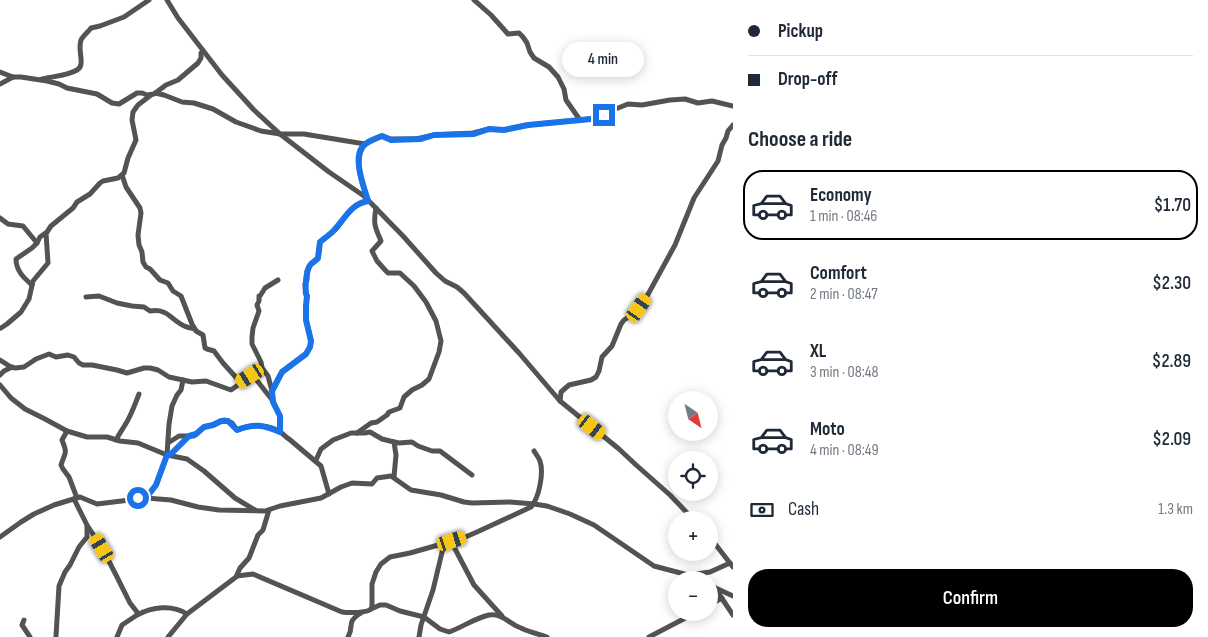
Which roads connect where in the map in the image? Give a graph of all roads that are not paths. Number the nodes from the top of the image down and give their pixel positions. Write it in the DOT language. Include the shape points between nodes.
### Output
graph roads {
  1 [pos="149,0"];
  2 [pos="167,0"];
  3 [pos="474,0"];
  4 [pos="204,51"];
  5 [pos="0,72"];
  6 [pos="13,77"];
  7 [pos="39,80"];
  8 [pos="0,84"];
  9 [pos="153,94"];
  10 [pos="733,106"];
  11 [pos="580,120"];
  12 [pos="733,124"];
  13 [pos="280,134"];
  14 [pos="365,144"];
  15 [pos="122,175"];
  16 [pos="368,201"];
  17 [pos="376,208"];
  18 [pos="0,218"];
  19 [pos="46,233"];
  20 [pos="37,243"];
  21 [pos="278,280"];
  22 [pos="32,285"];
  23 [pos="86,297"];
  24 [pos="2,328"];
  25 [pos="195,329"];
  26 [pos="0,360"];
  27 [pos="12,368"];
  28 [pos="262,368"];
  29 [pos="0,375"];
  30 [pos="250,376"];
  31 [pos="183,380"];
  32 [pos="241,383"];
  33 [pos="0,385"];
  34 [pos="272,391"];
  35 [pos="139,394"];
  36 [pos="560,401"];
  37 [pos="273,402"];
  38 [pos="67,431"];
  39 [pos="280,432"];
  40 [pos="357,433"];
  41 [pos="189,436"];
  42 [pos="116,440"];
  43 [pos="394,442"];
  44 [pos="168,443"];
  45 [pos="534,451"];
  46 [pos="169,455"];
  47 [pos="316,460"];
  48 [pos="472,475"];
  49 [pos="394,477"];
  50 [pos="329,494"];
  51 [pos="76,498"];
  52 [pos="146,498"];
  53 [pos="534,504"];
  54 [pos="256,510"];
  55 [pos="269,510"];
  56 [pos="685,511"];
  57 [pos="88,525"];
  58 [pos="0,537"];
  59 [pos="452,541"];
  60 [pos="444,544"];
  61 [pos="718,547"];
  62 [pos="732,565"];
  63 [pos="673,571"];
  64 [pos="713,571"];
  65 [pos="237,576"];
  66 [pos="718,589"];
  67 [pos="718,592"];
  68 [pos="733,596"];
  69 [pos="722,598"];
  70 [pos="718,600"];
  71 [pos="370,609"];
  72 [pos="363,612"];
  73 [pos="187,614"];
  74 [pos="137,615"];
  75 [pos="733,615"];
  76 [pos="424,617"];
  77 [pos="502,617"];
  78 [pos="24,620"];
  79 [pos="680,621"];
  80 [pos="56,636"];
  81 [pos="30,637"];
  82 [pos="118,637"];
  83 [pos="168,637"];
  84 [pos="348,637"];
  85 [pos="419,637"];
  86 [pos="547,637"];
  87 [pos="649,637"];
  1 -- 7 [label="street" via="124,16 91,28 81,42 82,64 79,69"];
  2 -- 4 [label="street"];
  3 -- 11 [label="street" via="508,34 519,33 523,37 534,58 558,77 566,100"];
  4 -- 9 [label="street" via="186,75"];
  4 -- 13 [label="street" via="239,95"];
  5 -- 6 [label="street"];
  6 -- 7 [label="street"];
  6 -- 8 [label="street"];
  7 -- 9 [label="street" via="97,94 116,104 137,94"];
  9 -- 13 [label="street" via="214,109 255,130"];
  9 -- 15 [label="street" via="133,112 136,140"];
  10 -- 11 [label="street" via="712,101 670,100 628,104 598,118"];
  11 -- 14 [label="street" via="421,139 391,140 382,136"];
  12 -- 36 [label="street" via="718,161 694,198 675,245 646,298 621,324 612,346 602,357 596,376 569,385 561,392"];
  13 -- 14 [label="street" via="304,134"];
  13 -- 16 [label="street"];
  14 -- 16 [label="street" via="360,150 359,160"];
  15 -- 19 [label="street" via="100,184"];
  15 -- 25 [label="street" via="126,188 140,208 138,235 143,262 172,291 180,294"];
  16 -- 17 [label="street"];
  16 -- 34 [label="street" via="345,215 334,231 320,242 318,258 308,268 305,284 310,347 306,354 282,372"];
  17 -- 36 [label="street" via="436,273 464,293"];
  17 -- 40 [label="street" via="374,225 381,242 372,251 374,257 388,273 400,273 414,286 430,307 441,341 429,379 404,397 400,408"];
  18 -- 20 [label="street" via="8,224 23,226"];
  19 -- 20 [label="street"];
  19 -- 22 [label="street" via="48,263"];
  20 -- 22 [label="street" via="16,259 22,276"];
  21 -- 28 [label="street" via="265,288 257,305 259,311 252,344"];
  22 -- 24 [label="street" via="29,299 21,312"];
  23 -- 25 [label="street" via="99,296 164,312"];
  25 -- 32 [label="street" via="203,335 205,348 214,351"];
  26 -- 27 [label="street"];
  27 -- 29 [label="street"];
  27 -- 31 [label="street" via="24,367 50,354 56,357 68,355 83,365 127,373 150,368"];
  28 -- 30 [label="street"];
  28 -- 34 [label="street"];
  30 -- 32 [label="street"];
  30 -- 37 [label="street"];
  31 -- 32 [label="street" via="206,381 231,390"];
  31 -- 44 [label="street" via="172,406"];
  33 -- 38 [label="street" via="24,409"];
  34 -- 37 [label="street"];
  35 -- 42 [label="street"];
  36 -- 56 [label="street" via="619,448"];
  37 -- 39 [label="street" via="280,416"];
  38 -- 42 [label="street"];
  38 -- 51 [label="street" via="62,440 66,454 61,465"];
  39 -- 41 [label="street" via="262,426 237,430 224,420"];
  39 -- 47 [label="street"];
  40 -- 43 [label="street" via="370,432"];
  40 -- 47 [label="street" via="346,434 326,444"];
  41 -- 44 [label="street" via="179,436"];
  41 -- 46 [label="street"];
  42 -- 46 [label="street" via="142,444"];
  43 -- 48 [label="street" via="412,442 432,451 439,450"];
  43 -- 49 [label="street"];
  44 -- 46 [label="street"];
  45 -- 53 [label="street" via="540,468 539,492"];
  46 -- 52 [label="street" via="156,485"];
  46 -- 54 [label="street" via="191,461 234,498"];
  47 -- 50 [label="street"];
  49 -- 50 [label="street" via="377,478 372,484 352,483"];
  49 -- 53 [label="street" via="411,490 468,503"];
  50 -- 55 [label="street"];
  51 -- 52 [label="street" via="97,504"];
  51 -- 57 [label="street"];
  51 -- 58 [label="street" via="34,514"];
  52 -- 54 [label="street" via="219,510"];
  53 -- 59 [label="street"];
  53 -- 63 [label="street" via="594,525 654,566"];
  54 -- 55 [label="street"];
  55 -- 65 [label="street" via="263,530"];
  57 -- 74 [label="street"];
  57 -- 80 [label="street" via="87,537 64,572 59,586"];
  59 -- 60 [label="street"];
  59 -- 77 [label="street" via="474,585"];
  60 -- 71 [label="street" via="395,555 384,562 374,577"];
  60 -- 76 [label="street"];
  61 -- 62 [label="street"];
  62 -- 64 [label="street"];
  65 -- 72 [label="street" via="253,574 340,611"];
  65 -- 73 [label="street"];
  66 -- 68 [label="street"];
  67 -- 69 [label="street"];
  69 -- 70 [label="street"];
  69 -- 75 [label="street"];
  71 -- 72 [label="street"];
  71 -- 76 [label="street" via="384,605"];
  72 -- 84 [label="street" via="352,619"];
  73 -- 74 [label="street" via="161,607"];
  73 -- 83 [label="street"];
  74 -- 82 [label="street" via="122,625"];
  76 -- 77 [label="street" via="450,632 483,617"];
  76 -- 85 [label="street"];
  77 -- 86 [label="street" via="519,628"];
  78 -- 81 [label="street" via="22,625"];
  79 -- 87 [label="street"];
}
